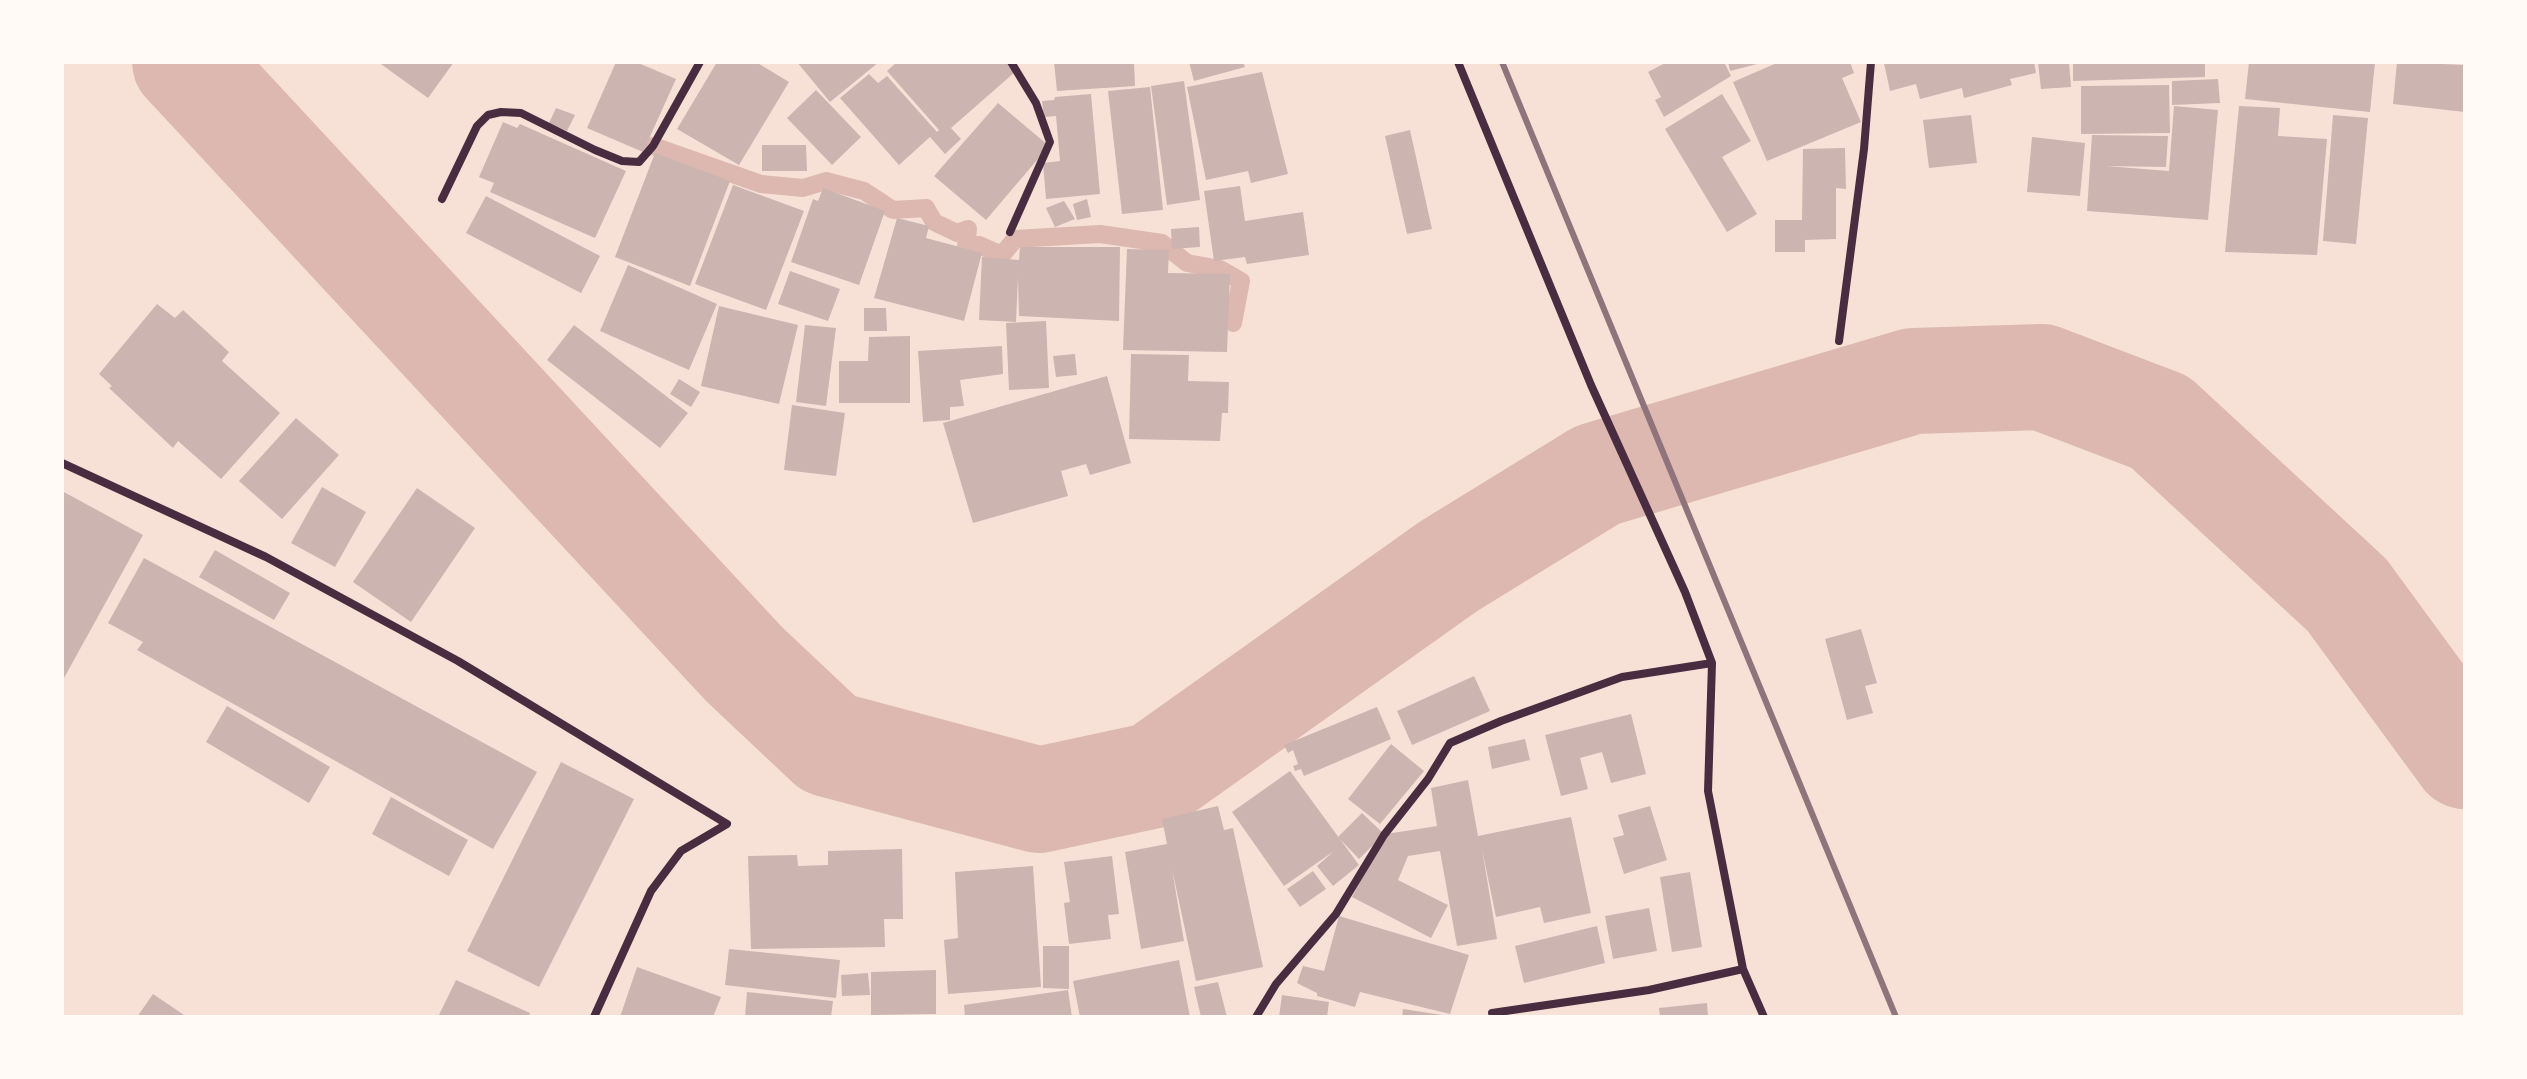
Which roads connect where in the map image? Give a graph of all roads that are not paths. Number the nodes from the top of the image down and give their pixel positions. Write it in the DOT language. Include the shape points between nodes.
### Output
graph roads {
  1 [pos="700,62"];
  2 [pos="1011,62"];
  3 [pos="1458,62"];
  4 [pos="1871,62"];
  5 [pos="442,199"];
  6 [pos="1010,232"];
  7 [pos="1839,341"];
  8 [pos="62,463"];
  9 [pos="1712,663"];
  10 [pos="1743,969"];
  11 [pos="1492,1013"];
  12 [pos="594,1017"];
  13 [pos="1256,1017"];
  14 [pos="1764,1017"];
  1 -- 5 [label="street" via="639,162 622,161 521,113 501,112 477,126"];
  2 -- 6 [label="street" via="1036,103 1050,142"];
  3 -- 9 [label="street"];
  4 -- 7 [label="street"];
  8 -- 12 [label="street" via="280,564 458,661 727,824 681,851 651,891"];
  9 -- 10 [label="street" via="1708,791"];
  9 -- 13 [label="street" via="1622,677 1450,743 1336,914 1276,984"];
  10 -- 11 [label="street" via="1649,990"];
  10 -- 14 [label="street"];
}
